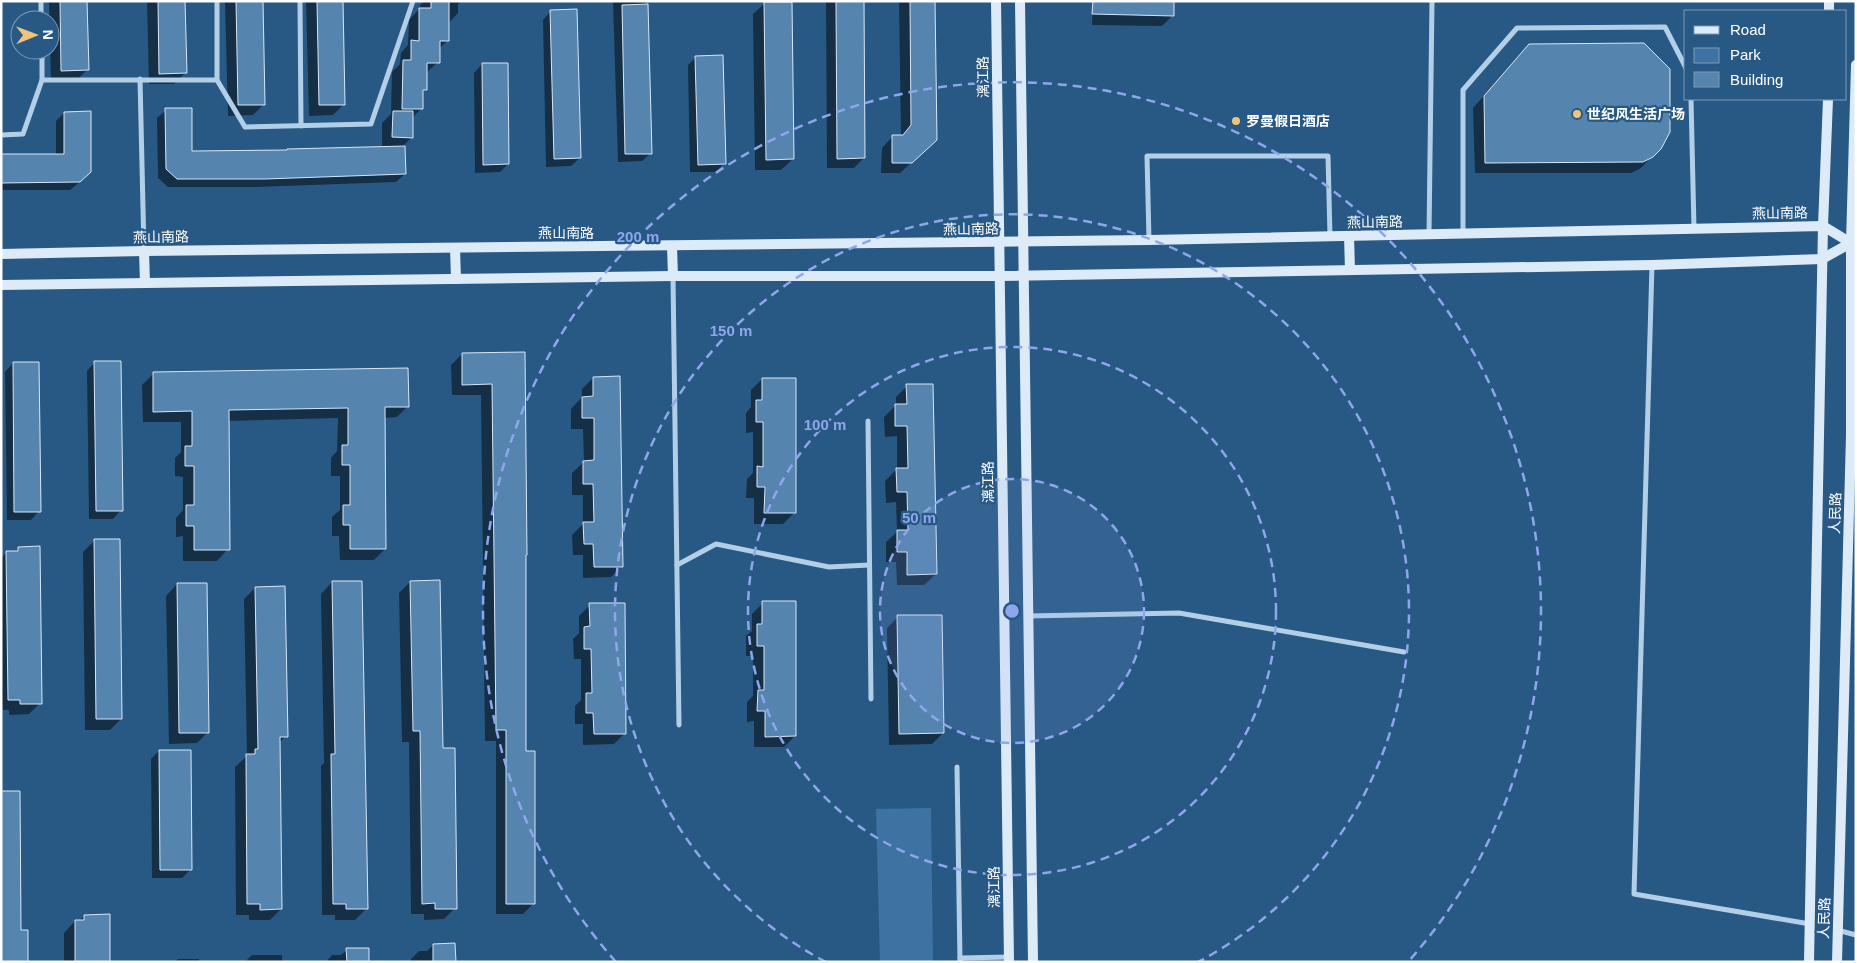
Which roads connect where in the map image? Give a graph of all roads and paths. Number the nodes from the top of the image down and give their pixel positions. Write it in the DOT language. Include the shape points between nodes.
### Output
graph roads {
  1 [pos="217,1"];
  2 [pos="300,1"];
  3 [pos="413,1"];
  4 [pos="996,1"];
  5 [pos="1020,1"];
  6 [pos="1432,1"];
  7 [pos="42,60"];
  8 [pos="1684,64"];
  9 [pos="1856,65"];
  10 [pos="140,79"];
  11 [pos="42,80"];
  12 [pos="217,80"];
  13 [pos="1691,100"];
  14 [pos="1828,100"];
  15 [pos="301,126"];
  16 [pos="1,135"];
  17 [pos="1823,226"];
  18 [pos="1694,229"];
  19 [pos="1429,234"];
  20 [pos="1463,234"];
  21 [pos="1330,236"];
  22 [pos="1349,236"];
  23 [pos="1149,240"];
  24 [pos="999,242"];
  25 [pos="1024,242"];
  26 [pos="1853,243"];
  27 [pos="672,246"];
  28 [pos="456,248"];
  29 [pos="144,251"];
  30 [pos="1,254"];
  31 [pos="1822,259"];
  32 [pos="1652,265"];
  33 [pos="1350,270"];
  34 [pos="1024,275"];
  35 [pos="673,276"];
  36 [pos="998,276"];
  37 [pos="456,279"];
  38 [pos="145,283"];
  39 [pos="1,285"];
  40 [pos="868,421"];
  41 [pos="1854,435"];
  42 [pos="1852,560"];
  43 [pos="677,565"];
  44 [pos="869,565"];
  45 [pos="1028,616"];
  46 [pos="1404,652"];
  47 [pos="871,699"];
  48 [pos="679,725"];
  49 [pos="957,767"];
  50 [pos="1810,924"];
  51 [pos="1837,930"];
  52 [pos="1856,935"];
  53 [pos="1009,959"];
  54 [pos="960,960"];
  55 [pos="1033,962"];
  56 [pos="1809,962"];
  57 [pos="1837,962"];
  1 -- 12 [label="street"];
  2 -- 15 [label="street"];
  3 -- 15 [label="street" via="371,124"];
  4 -- 24 [label="main road, 漓江路"];
  5 -- 25 [label="main road"];
  6 -- 19 [label="street"];
  7 -- 11 [label="street"];
  8 -- 20 [label="street" via="1665,27 1517,28 1463,90"];
  9 -- 26 [label="main road, 人民路"];
  10 -- 11 [label="street"];
  10 -- 12 [label="street"];
  10 -- 29 [label="street"];
  11 -- 16 [label="street" via="23,134"];
  12 -- 15 [label="street" via="245,126"];
  13 -- 18 [label="street"];
  14 -- 17 [label="main road, 人民路"];
  17 -- 18 [label="main road, 燕山南路"];
  17 -- 26 [label="main road, 燕山南路"];
  17 -- 31 [label="main road, 人民路"];
  18 -- 20 [label="main road, 燕山南路"];
  19 -- 20 [label="main road, 燕山南路"];
  19 -- 22 [label="main road, 燕山南路"];
  21 -- 22 [label="main road, 燕山南路"];
  21 -- 23 [label="main road, 燕山南路"];
  21 -- 23 [label="street" via="1328,156 1147,156"];
  22 -- 33 [label="main road"];
  23 -- 25 [label="main road, 燕山南路"];
  24 -- 25 [label="main road, 燕山南路"];
  24 -- 27 [label="main road, 燕山南路"];
  24 -- 36 [label="main road, 漓江路"];
  25 -- 34 [label="main road"];
  26 -- 31 [label="main road"];
  26 -- 41 [label="main road, 人民路"];
  27 -- 28 [label="main road, 燕山南路"];
  27 -- 35 [label="main road"];
  28 -- 29 [label="main road, 燕山南路"];
  28 -- 37 [label="main road"];
  29 -- 30 [label="main road, 燕山南路"];
  29 -- 38 [label="main road"];
  31 -- 32 [label="main road"];
  31 -- 50 [label="main road, 人民路"];
  32 -- 33 [label="main road"];
  32 -- 50 [label="street" via="1634,894"];
  33 -- 34 [label="main road"];
  34 -- 36 [label="main road"];
  34 -- 45 [label="main road"];
  35 -- 36 [label="main road"];
  35 -- 37 [label="main road"];
  35 -- 43 [label="street"];
  36 -- 53 [label="main road, 漓江路"];
  37 -- 38 [label="main road"];
  38 -- 39 [label="main road"];
  40 -- 44 [label="street"];
  41 -- 42 [label="main road, 人民路"];
  42 -- 51 [label="main road, 人民路"];
  43 -- 44 [label="street" via="716,544 829,566"];
  43 -- 48 [label="street"];
  44 -- 47 [label="street"];
  45 -- 46 [label="street" via="1179,613"];
  45 -- 55 [label="main road"];
  49 -- 54 [label="street"];
  50 -- 56 [label="main road, 人民路"];
  51 -- 52 [label="street"];
  51 -- 57 [label="main road, 人民路"];
  53 -- 54 [label="street"];
}
